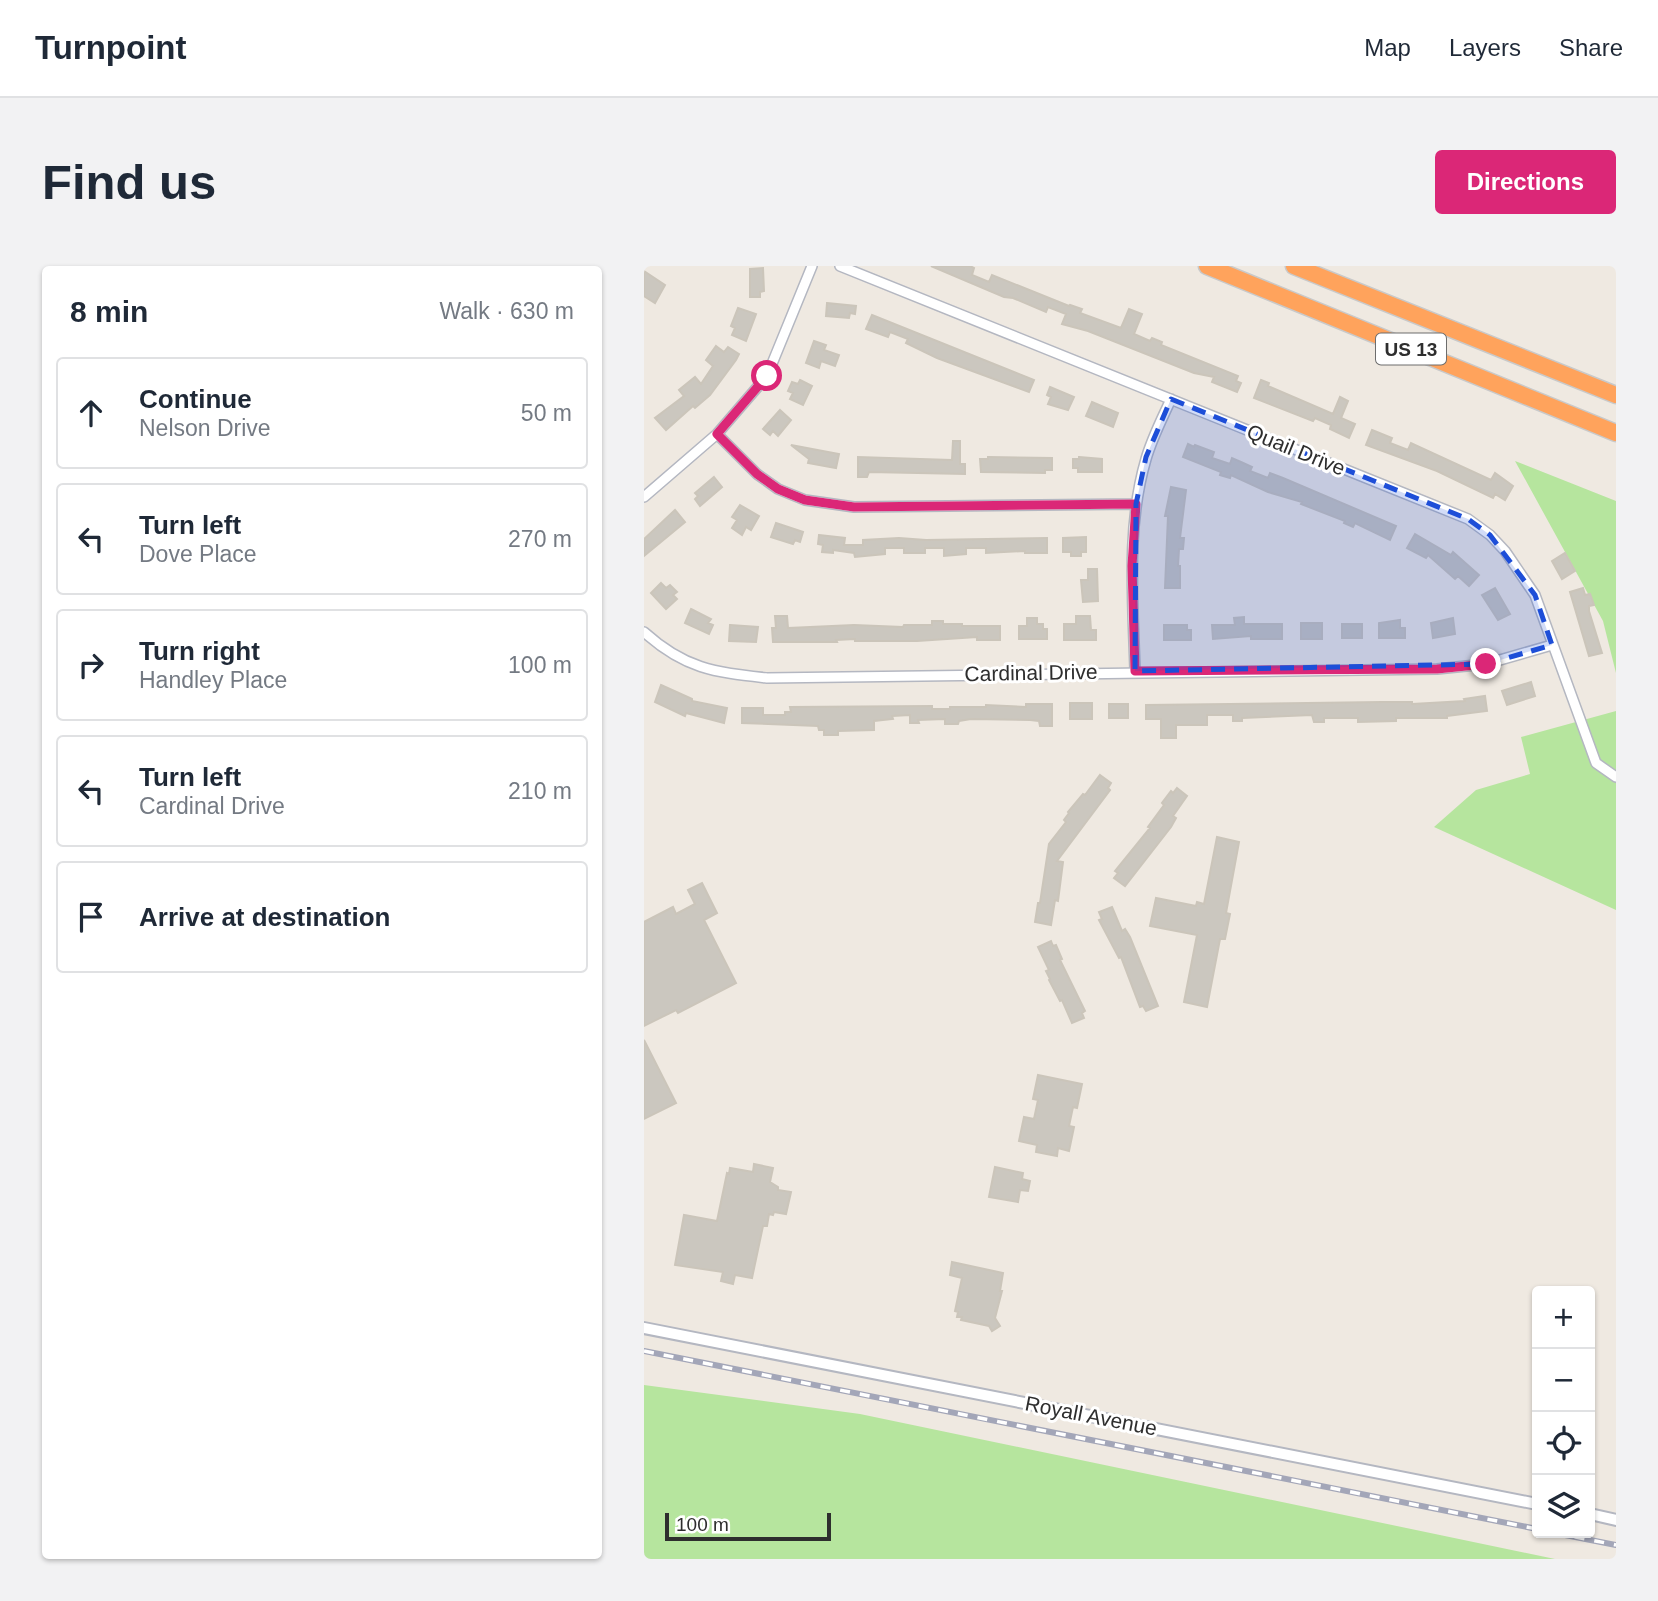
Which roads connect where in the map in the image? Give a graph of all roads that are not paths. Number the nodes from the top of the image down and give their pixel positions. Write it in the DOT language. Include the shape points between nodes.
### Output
graph roads {
  1 [pos="812,266"];
  2 [pos="840,266"];
  3 [pos="1207,266"];
  4 [pos="1294,266"];
  5 [pos="1616,395"];
  6 [pos="1171,399"];
  7 [pos="1616,433"];
  8 [pos="717,434"];
  9 [pos="644,497"];
  10 [pos="1136,504"];
  11 [pos="644,632"];
  12 [pos="1552,645"];
  13 [pos="1135,671"];
  14 [pos="1616,777"];
  15 [pos="644,1328"];
  16 [pos="1532,1503"];
  17 [pos="1595,1515"];
  18 [pos="1616,1520"];
  1 -- 8 [label="street" via="767,376"];
  2 -- 6 [label="street, Quail Drive"];
  3 -- 7 [label="highway, US 13"];
  4 -- 5 [label="highway, US 13"];
  6 -- 10 [label="street" via="1146,457"];
  6 -- 12 [label="street, Quail Drive" via="1468,519 1505,551 1535,595"];
  8 -- 9 [label="street"];
  8 -- 10 [label="street" via="757,474 805,500 854,507"];
  10 -- 13 [label="street" via="1132,566"];
  11 -- 13 [label="street, Cardinal Drive" via="690,663 717,673 767,678"];
  12 -- 13 [label="street, Cardinal Drive" via="1486,664 1437,669"];
  12 -- 14 [label="street, Quail Drive" via="1596,764"];
  15 -- 16 [label="street, Royall Avenue"];
  17 -- 18 [label="street"];
}
